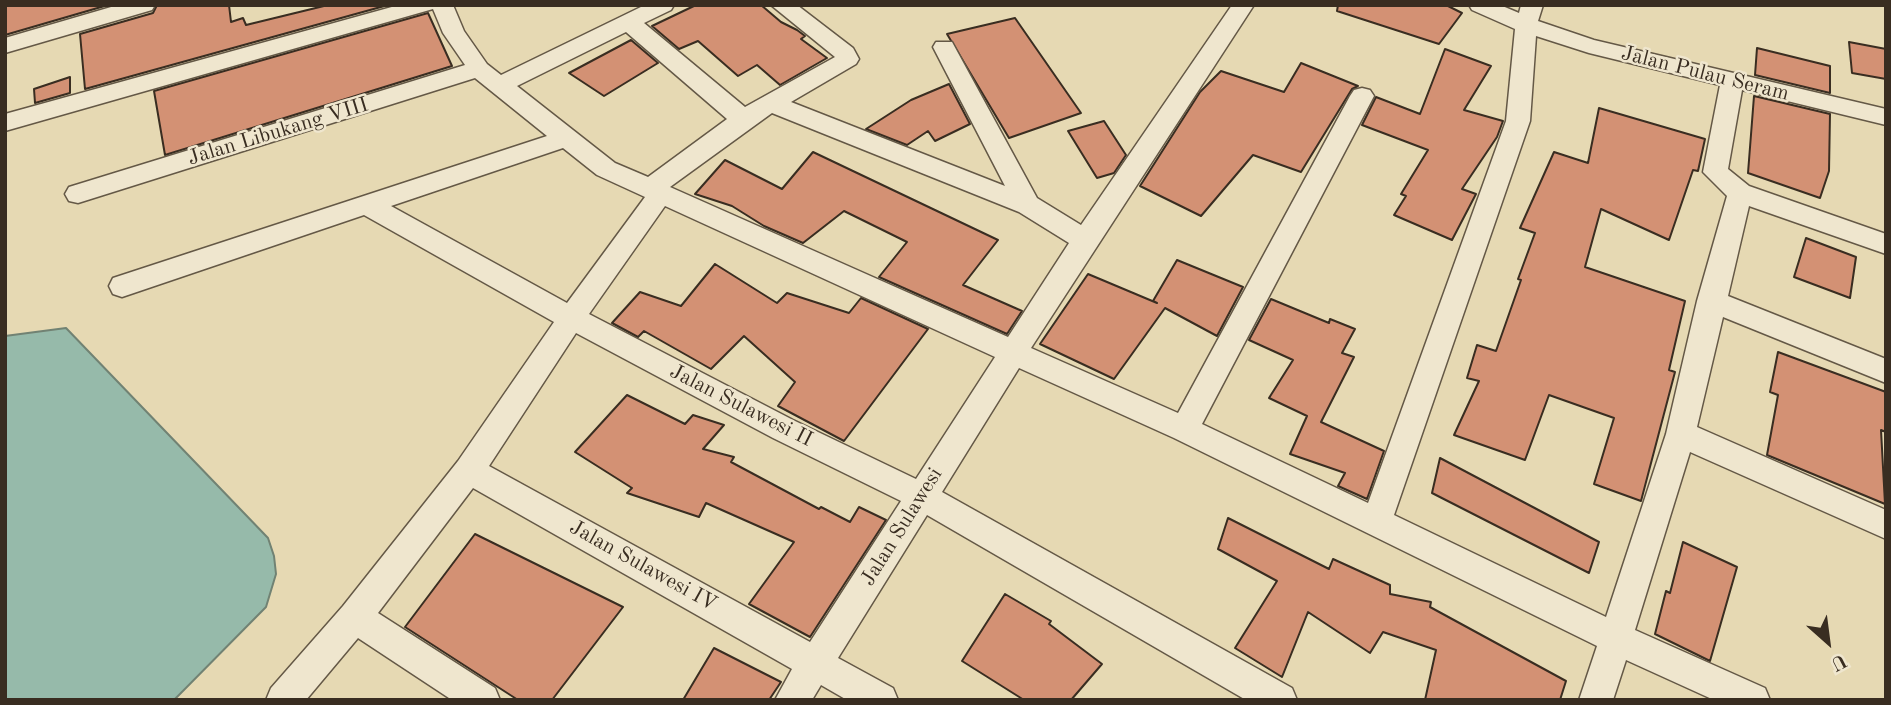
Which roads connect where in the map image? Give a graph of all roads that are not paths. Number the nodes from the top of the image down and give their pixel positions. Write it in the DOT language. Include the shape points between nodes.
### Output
graph roads {
  1 [pos="144,5"];
  2 [pos="425,5"];
  3 [pos="442,5"];
  4 [pos="663,5"];
  5 [pos="782,5"];
  6 [pos="1480,5"];
  7 [pos="1231,9"];
  8 [pos="1529,15"];
  9 [pos="628,22"];
  10 [pos="5,46"];
  11 [pos="944,47"];
  12 [pos="479,69"];
  13 [pos="1732,82"];
  14 [pos="498,86"];
  15 [pos="1362,96"];
  16 [pos="772,104"];
  17 [pos="1886,117"];
  18 [pos="743,119"];
  19 [pos="5,123"];
  20 [pos="564,139"];
  21 [pos="655,192"];
  22 [pos="1740,192"];
  23 [pos="78,194"];
  24 [pos="367,205"];
  25 [pos="1028,205"];
  26 [pos="1085,240"];
  27 [pos="1886,244"];
  28 [pos="122,286"];
  29 [pos="1711,301"];
  30 [pos="557,311"];
  31 [pos="1013,354"];
  32 [pos="1886,371"];
  33 [pos="1184,429"];
  34 [pos="1681,434"];
  35 [pos="469,470"];
  36 [pos="921,496"];
  37 [pos="1376,522"];
  38 [pos="1886,525"];
  39 [pos="355,617"];
  40 [pos="1614,637"];
  41 [pos="817,662"];
  42 [pos="283,700"];
  43 [pos="483,700"];
  44 [pos="793,700"];
  45 [pos="881,700"];
  46 [pos="1280,700"];
  47 [pos="1596,700"];
  48 [pos="1753,700"];
  1 -- 10 [label="street"];
  2 -- 19 [label="street"];
  3 -- 12 [label="street" via="454,33"];
  4 -- 9 [label="street"];
  5 -- 16 [label="street" via="849,57"];
  6 -- 8 [label="street, Jalan Pulau Seram"];
  7 -- 26 [label="street, Jalan Sulawesi"];
  8 -- 13 [label="street, Jalan Pulau Seram" via="1589,46"];
  8 -- 37 [label="street" via="1521,105 1512,142"];
  9 -- 14 [label="street"];
  9 -- 18 [label="street"];
  11 -- 25 [label="street"];
  12 -- 14 [label="street"];
  12 -- 23 [label="street, Jalan Libukang VIII"];
  13 -- 17 [label="street, Jalan Pulau Seram"];
  13 -- 22 [label="street" via="1715,172"];
  14 -- 20 [label="street"];
  15 -- 33 [label="street"];
  16 -- 18 [label="street"];
  16 -- 25 [label="street"];
  18 -- 21 [label="street"];
  20 -- 21 [label="street" via="606,169"];
  20 -- 24 [label="street"];
  21 -- 30 [label="street"];
  21 -- 31 [label="street"];
  22 -- 27 [label="street"];
  22 -- 29 [label="street"];
  24 -- 28 [label="street"];
  24 -- 30 [label="street, Jalan Sulawesi II"];
  25 -- 26 [label="street"];
  26 -- 31 [label="street, Jalan Sulawesi"];
  29 -- 32 [label="street"];
  29 -- 34 [label="street"];
  30 -- 35 [label="street"];
  30 -- 36 [label="street, Jalan Sulawesi II"];
  31 -- 33 [label="street"];
  31 -- 36 [label="street, Jalan Sulawesi"];
  33 -- 37 [label="street"];
  34 -- 38 [label="street"];
  34 -- 40 [label="street"];
  35 -- 39 [label="street"];
  35 -- 41 [label="street, Jalan Sulawesi IV"];
  36 -- 41 [label="street, Jalan Sulawesi"];
  36 -- 46 [label="street, Jalan Sulawesi II"];
  37 -- 40 [label="street"];
  39 -- 42 [label="street"];
  39 -- 43 [label="street"];
  40 -- 47 [label="street"];
  40 -- 48 [label="street"];
  41 -- 44 [label="street, Jalan Sulawesi"];
  41 -- 45 [label="street, Jalan Sulawesi IV"];
}
